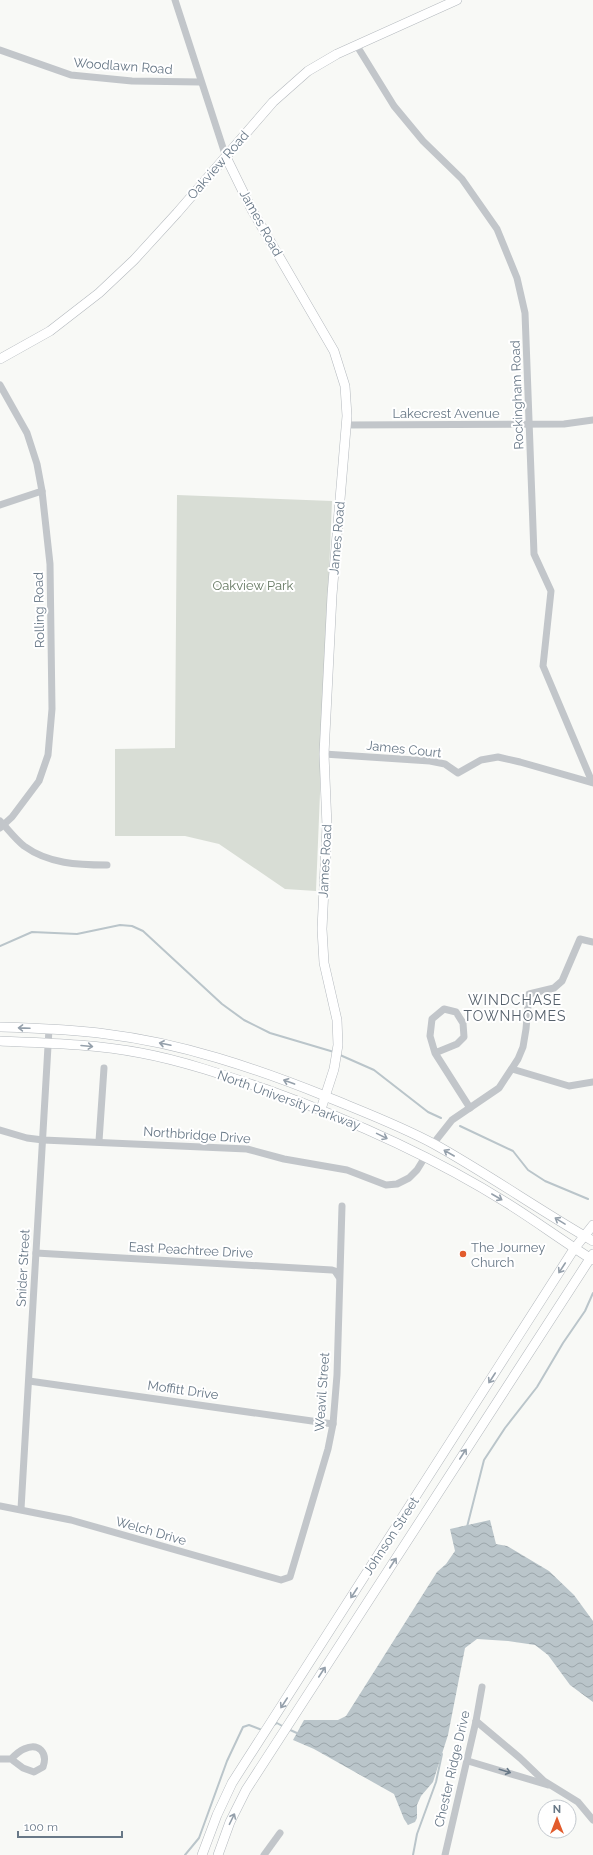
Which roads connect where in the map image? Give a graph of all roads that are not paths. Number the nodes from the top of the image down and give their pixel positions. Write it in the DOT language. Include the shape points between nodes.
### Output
graph roads {
  1 [pos="175,0"];
  2 [pos="457,0"];
  3 [pos="357,46"];
  4 [pos="0,50"];
  5 [pos="200,82"];
  6 [pos="226,157"];
  7 [pos="0,359"];
  8 [pos="0,385"];
  9 [pos="593,420"];
  10 [pos="530,424"];
  11 [pos="346,425"];
  12 [pos="42,492"];
  13 [pos="0,505"];
  14 [pos="324,754"];
  15 [pos="592,782"];
  16 [pos="1,825"];
  17 [pos="107,865"];
  18 [pos="593,942"];
  19 [pos="0,1027"];
  20 [pos="49,1029"];
  21 [pos="0,1041"];
  22 [pos="48,1043"];
  23 [pos="435,1053"];
  24 [pos="104,1068"];
  25 [pos="512,1069"];
  26 [pos="593,1082"];
  27 [pos="325,1096"];
  28 [pos="470,1108"];
  29 [pos="321,1109"];
  30 [pos="0,1130"];
  31 [pos="43,1140"];
  32 [pos="99,1141"];
  33 [pos="433,1144"];
  34 [pos="425,1157"];
  35 [pos="342,1206"];
  36 [pos="593,1225"];
  37 [pos="584,1236"];
  38 [pos="593,1241"];
  39 [pos="574,1249"];
  40 [pos="36,1253"];
  41 [pos="592,1257"];
  42 [pos="339,1277"];
  43 [pos="29,1381"];
  44 [pos="333,1424"];
  45 [pos="0,1506"];
  46 [pos="21,1509"];
  47 [pos="292,1574"];
  48 [pos="482,1687"];
  49 [pos="476,1721"];
  50 [pos="0,1759"];
  51 [pos="11,1759"];
  52 [pos="468,1760"];
  53 [pos="552,1786"];
  54 [pos="593,1820"];
  55 [pos="280,1833"];
  56 [pos="202,1855"];
  57 [pos="218,1855"];
  58 [pos="264,1855"];
  59 [pos="446,1855"];
  1 -- 5 [label="street, James Road"];
  2 -- 3 [label="main road, Oakview Road"];
  3 -- 6 [label="main road, Oakview Road" via="322,62 294,82 269,106"];
  3 -- 10 [label="street, Rockingham Road" via="394,106 462,179 483,207 503,242 517,278 525,313"];
  4 -- 5 [label="street, Woodlawn Road" via="71,75 132,81"];
  5 -- 6 [label="street, James Road"];
  6 -- 7 [label="main road, Oakview Road" via="134,260 99,293 50,331"];
  6 -- 11 [label="main road, James Road" via="252,210 334,351 345,386"];
  8 -- 12 [label="street, Rolling Road" via="27,433 37,464"];
  9 -- 10 [label="street, Lakecrest Avenue" via="564,424"];
  10 -- 11 [label="street, Lakecrest Avenue"];
  10 -- 15 [label="street, Rockingham Road" via="534,554 551,591 542,666"];
  11 -- 14 [label="main road, James Road" via="332,595"];
  12 -- 13 [label="street"];
  12 -- 16 [label="street, Rolling Road" via="50,564 52,731 48,755 39,781 12,817"];
  14 -- 15 [label="street, James Court" via="430,761 445,764 458,773 481,760 498,758"];
  14 -- 27 [label="main road, James Road" via="327,826 322,942 325,972 336,1011 338,1033 336,1060"];
  16 -- 17 [label="street" via="23,846 44,857 65,863"];
  18 -- 25 [label="street" via="580,939 562,981 554,988 529,994 523,1047"];
  20 -- 19 [label="main road, North University Parkway, one-way"];
  20 -- 22 [label="street, Snider Street"];
  27 -- 20 [label="main road, North University Parkway, one-way" via="266,1074 168,1045 105,1033"];
  21 -- 22 [label="main road, North University Parkway"];
  22 -- 29 [label="main road, North University Parkway, one-way" via="142,1053 238,1079"];
  22 -- 31 [label="street, Snider Street"];
  23 -- 23 [label="street" via="430,1036 432,1019 444,1009 456,1012 463,1024 464,1036 457,1044"];
  23 -- 28 [label="street"];
  24 -- 32 [label="street"];
  25 -- 26 [label="street" via="570,1086"];
  25 -- 28 [label="street" via="499,1088"];
  27 -- 29 [label="main road, James Road"];
  27 -- 33 [label="main road, North University Parkway"];
  28 -- 33 [label="street" via="452,1120"];
  29 -- 34 [label="main road, North University Parkway, one-way"];
  30 -- 31 [label="street, Northbridge Drive"];
  31 -- 32 [label="street, Northbridge Drive"];
  31 -- 40 [label="street, Snider Street"];
  32 -- 34 [label="street, Northbridge Drive" via="247,1149 284,1159 347,1170 386,1185 397,1184 409,1178"];
  37 -- 33 [label="main road, North University Parkway, one-way"];
  34 -- 39 [label="main road, North University Parkway, one-way" via="508,1203"];
  35 -- 42 [label="street, Weavil Street"];
  36 -- 37 [label="main road, Johnson Street"];
  37 -- 38 [label="main road, North University Parkway"];
  37 -- 39 [label="main road, Johnson Street"];
  39 -- 41 [label="main road, North University Parkway"];
  39 -- 56 [label="main road, Johnson Street, one-way" via="232,1783"];
  40 -- 42 [label="street, East Peachtree Drive" via="332,1270 336,1271"];
  40 -- 43 [label="street, Snider Street"];
  57 -- 41 [label="main road, Johnson Street, one-way" via="230,1822 246,1790"];
  42 -- 44 [label="street, Weavil Street" via="337,1376"];
  43 -- 44 [label="street, Moffitt Drive"];
  43 -- 46 [label="street, Snider Street"];
  44 -- 47 [label="street, Weavil Street"];
  45 -- 46 [label="street, Welch Drive"];
  46 -- 47 [label="street, Welch Drive" via="71,1520 281,1580 287,1580"];
  48 -- 49 [label="street, Chester Ridge Drive"];
  49 -- 52 [label="street, Chester Ridge Drive"];
  49 -- 53 [label="street"];
  50 -- 51 [label="street"];
  51 -- 51 [label="street" via="21,1750 31,1747 40,1748 45,1759 43,1767 34,1772"];
  52 -- 53 [label="street, one-way"];
  52 -- 59 [label="street, Chester Ridge Drive"];
  53 -- 54 [label="street" via="578,1802"];
  55 -- 58 [label="street"];
}
